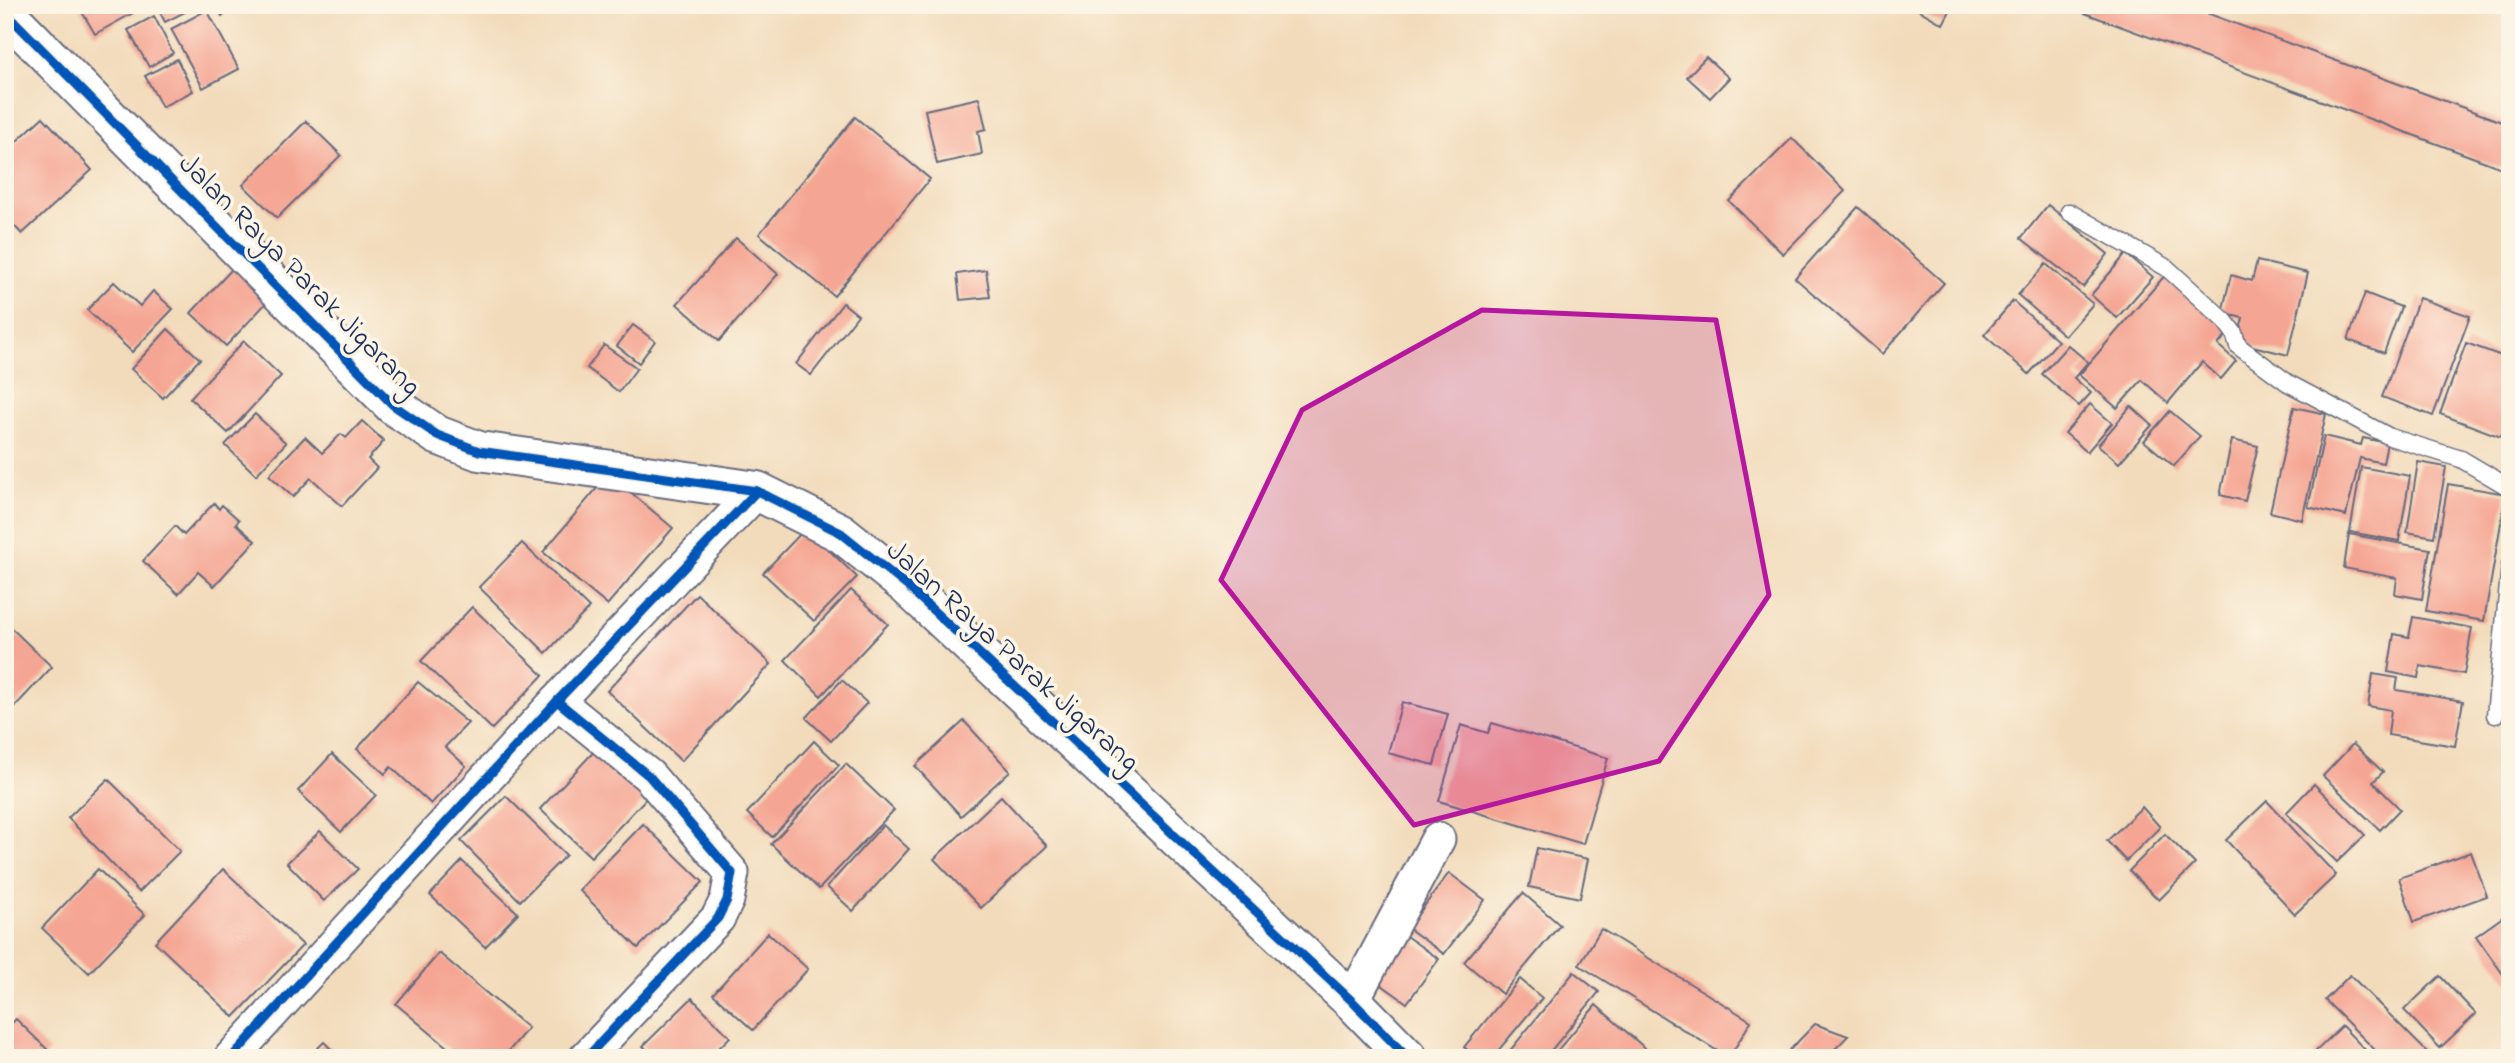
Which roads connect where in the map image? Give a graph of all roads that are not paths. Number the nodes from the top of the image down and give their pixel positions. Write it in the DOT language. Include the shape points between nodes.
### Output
graph roads {
  1 [pos="5,12"];
  2 [pos="2069,212"];
  3 [pos="2510,488"];
  4 [pos="757,491"];
  5 [pos="2510,565"];
  6 [pos="557,701"];
  7 [pos="2495,715"];
  8 [pos="1438,839"];
  9 [pos="1352,1001"];
  10 [pos="231,1058"];
  11 [pos="586,1058"];
  12 [pos="1408,1058"];
  1 -- 4 [label="street, Jalan Raya Parak Jigarang" via="393,405 437,435 479,451"];
  2 -- 3 [label="lane" via="2167,268 2225,321 2238,345 2288,383 2390,437 2461,459"];
  4 -- 6 [label="street"];
  4 -- 9 [label="street, Jalan Raya Parak Jigarang" via="841,533 907,586"];
  5 -- 7 [label="lane"];
  6 -- 10 [label="street"];
  6 -- 11 [label="street" via="649,776 732,873 718,918"];
  8 -- 9 [label="street"];
  9 -- 12 [label="street, Jalan Raya Parak Jigarang"];
}
